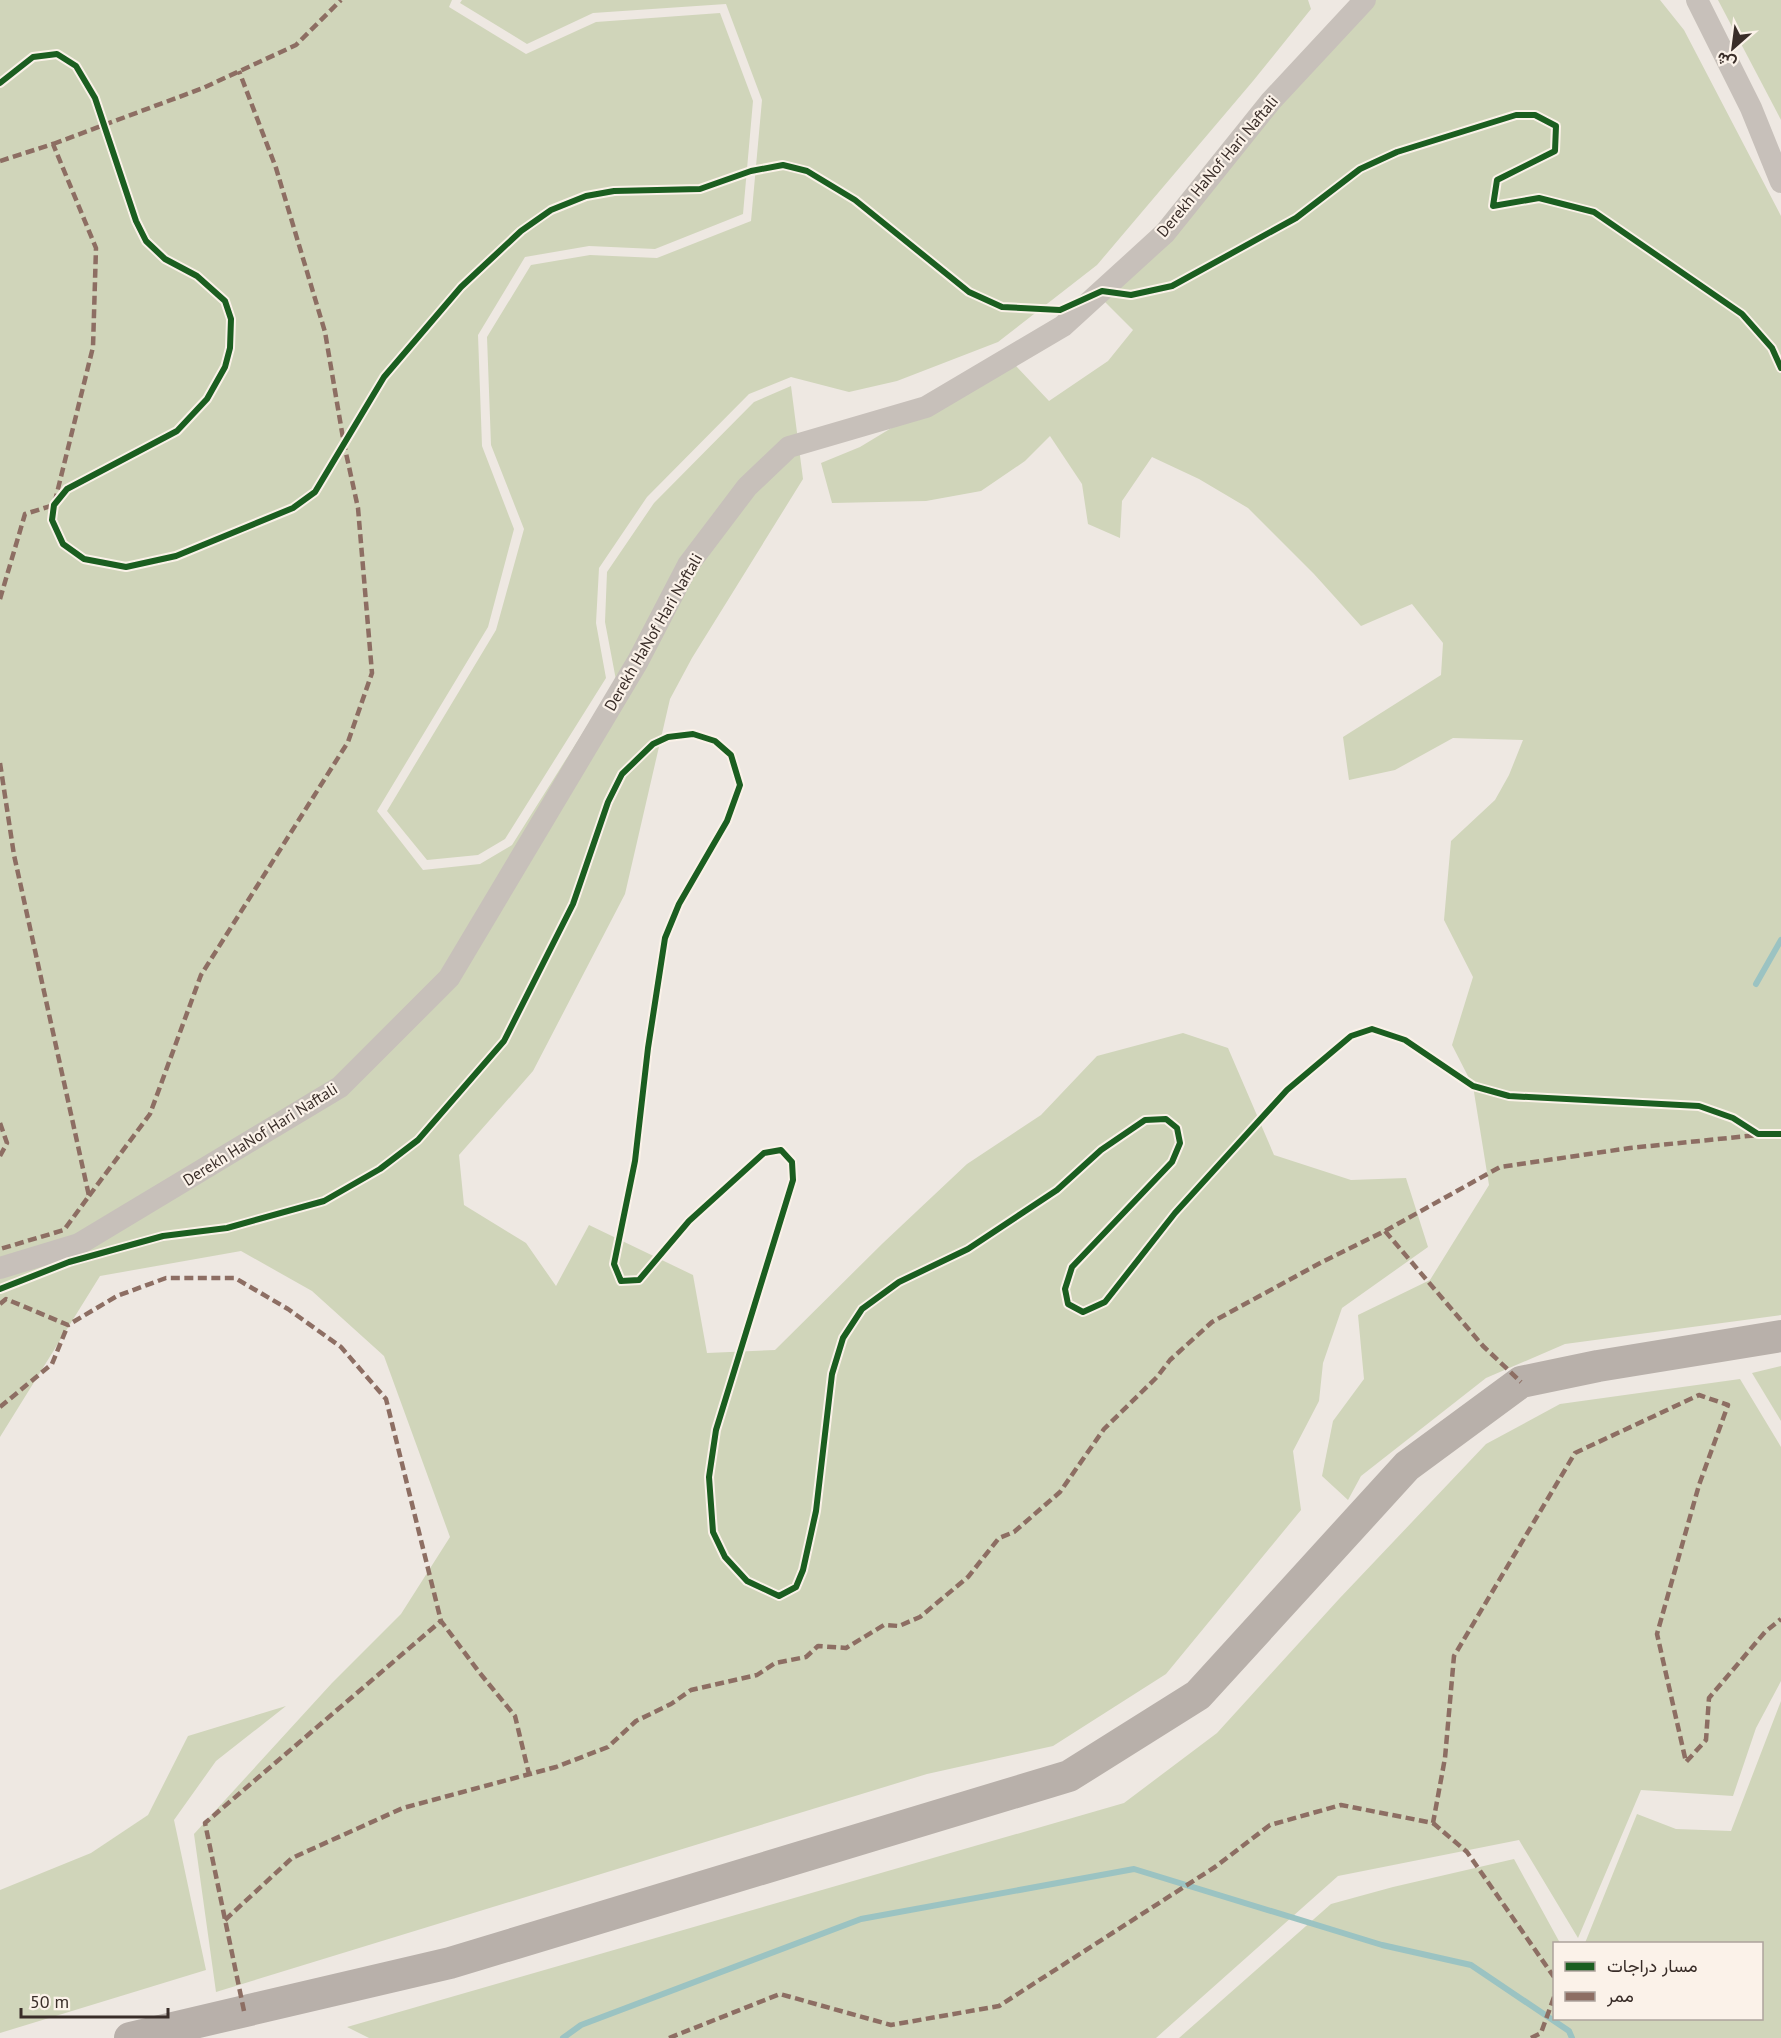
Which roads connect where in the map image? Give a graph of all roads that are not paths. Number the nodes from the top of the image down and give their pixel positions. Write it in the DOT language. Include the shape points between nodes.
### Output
graph roads {
  1 [pos="1365,0"];
  2 [pos="1697,0"];
  3 [pos="1781,182"];
  4 [pos="0,1268"];
  5 [pos="1781,1336"];
  6 [pos="130,2038"];
  1 -- 4 [label="street, Derekh HaNof Hari Naftali" via="1271,101 1165,233 1063,326 926,407 789,447 747,487 688,565 638,661 449,978 340,1087 79,1244"];
  2 -- 3 [label="street" via="1751,108"];
  5 -- 6 [label="main road" via="1521,1382 1407,1466 1198,1695 1069,1776 450,1963"];
}
